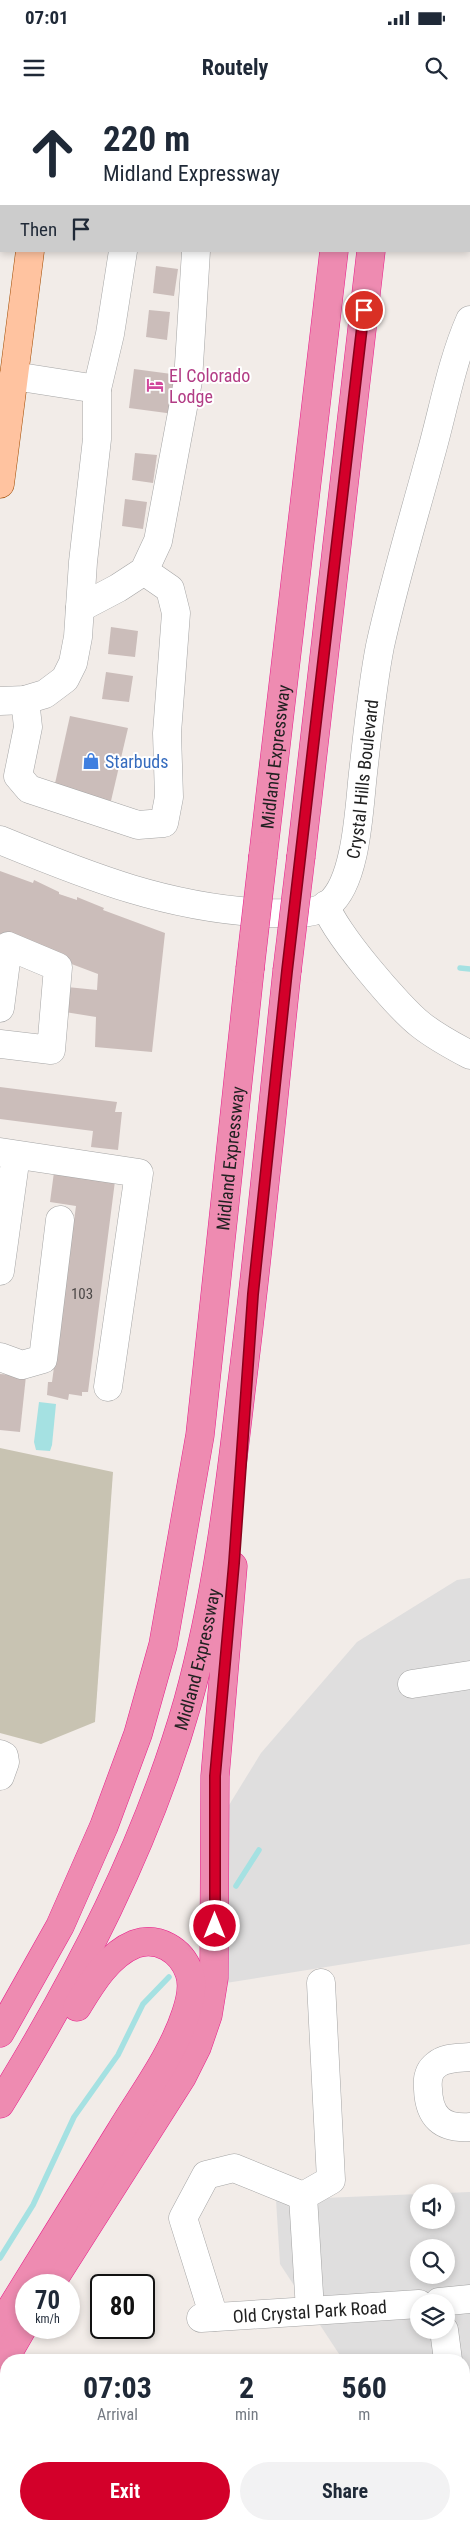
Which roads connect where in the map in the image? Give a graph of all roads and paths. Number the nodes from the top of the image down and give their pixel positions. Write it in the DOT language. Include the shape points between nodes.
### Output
graph roads {
  1 [pos="30,252"];
  2 [pos="123,252"];
  3 [pos="196,252"];
  4 [pos="334,252"];
  5 [pos="371,252"];
  6 [pos="470,320"];
  7 [pos="14,376"];
  8 [pos="96,389"];
  9 [pos="3,442"];
  10 [pos="0,484"];
  11 [pos="144,571"];
  12 [pos="80,608"];
  13 [pos="12,701"];
  14 [pos="0,840"];
  15 [pos="326,906"];
  16 [pos="0,1008"];
  17 [pos="0,1044"];
  18 [pos="470,1054"];
  19 [pos="8,1153"];
  20 [pos="60,1220"];
  21 [pos="0,1271"];
  22 [pos="253,1294"];
  23 [pos="0,1357"];
  24 [pos="108,1387"];
  25 [pos="470,1675"];
  26 [pos="412,1684"];
  27 [pos="0,1754"];
  28 [pos="0,1776"];
  29 [pos="321,1983"];
  30 [pos="0,2033"];
  31 [pos="470,2057"];
  32 [pos="0,2104"];
  33 [pos="0,2117"];
  34 [pos="470,2127"];
  35 [pos="303,2196"];
  36 [pos="57,2274"];
  37 [pos="470,2299"];
  38 [pos="455,2300"];
  39 [pos="410,2304"];
  40 [pos="310,2310"];
  41 [pos="0,2326"];
  42 [pos="17,2339"];
  43 [pos="21,2339"];
  44 [pos="445,2339"];
  45 [pos="8,2354"];
  46 [pos="16,2354"];
  47 [pos="447,2354"];
  1 -- 7 [label="main road"];
  2 -- 8 [label="street" via="110,334"];
  3 -- 11 [label="street" via="190,353 182,414 158,541"];
  4 -- 30 [label="highway, Midland Expressway, bridge" via="250,969 200,1435 162,1645 140,1726 104,1826 60,1926"];
  5 -- 22 [label="highway, Midland Expressway, bridge" via="287,971"];
  6 -- 15 [label="street, Crystal Hills Boulevard" via="381,644 351,860 340,892"];
  7 -- 8 [label="street"];
  7 -- 9 [label="main road"];
  8 -- 12 [label="street" via="96,439"];
  9 -- 10 [label="main road"];
  11 -- 12 [label="street"];
  11 -- 13 [label="street" via="170,589 176,614 167,733 169,797 164,822 138,825 30,789 18,776 28,727"];
  12 -- 13 [label="street" via="76,650 65,679 45,694"];
  14 -- 15 [label="street" via="115,886 179,902 226,910 278,913 314,911"];
  15 -- 18 [label="street" via="337,929 419,1024 444,1042"];
  16 -- 17 [label="street" via="8,946 58,968 51,1050"];
  19 -- 21 [label="street"];
  19 -- 24 [label="street" via="139,1174"];
  20 -- 23 [label="street" via="43,1359 22,1365"];
  22 -- 32 [label="highway, Midland Expressway" via="220,1549 201,1652 184,1712 152,1807 110,1907 43,2034"];
  22 -- 36 [label="highway" via="234,1563 218,1722 214,1978 208,2015 182,2077"];
  25 -- 26 [label="street"];
  27 -- 28 [label="street" via="5,1762"];
  29 -- 35 [label="street" via="331,2180"];
  31 -- 34 [label="street" via="444,2060 436,2065 427,2080 433,2113 449,2126"];
  33 -- 41 [label="highway" via="40,2066 96,1976 112,1961 134,1945 152,1941 168,1946 178,1954 190,1973 191,1986 186,2014 176,2037"];
  35 -- 40 [label="street"];
  35 -- 40 [label="street, Old Crystal Park Road" via="234,2168 206,2175 183,2218 208,2317"];
  37 -- 38 [label="street"];
  39 -- 40 [label="street, Old Crystal Park Road"];
  42 -- 45 [label="highway"];
  43 -- 46 [label="highway"];
  44 -- 47 [label="street"];
}
